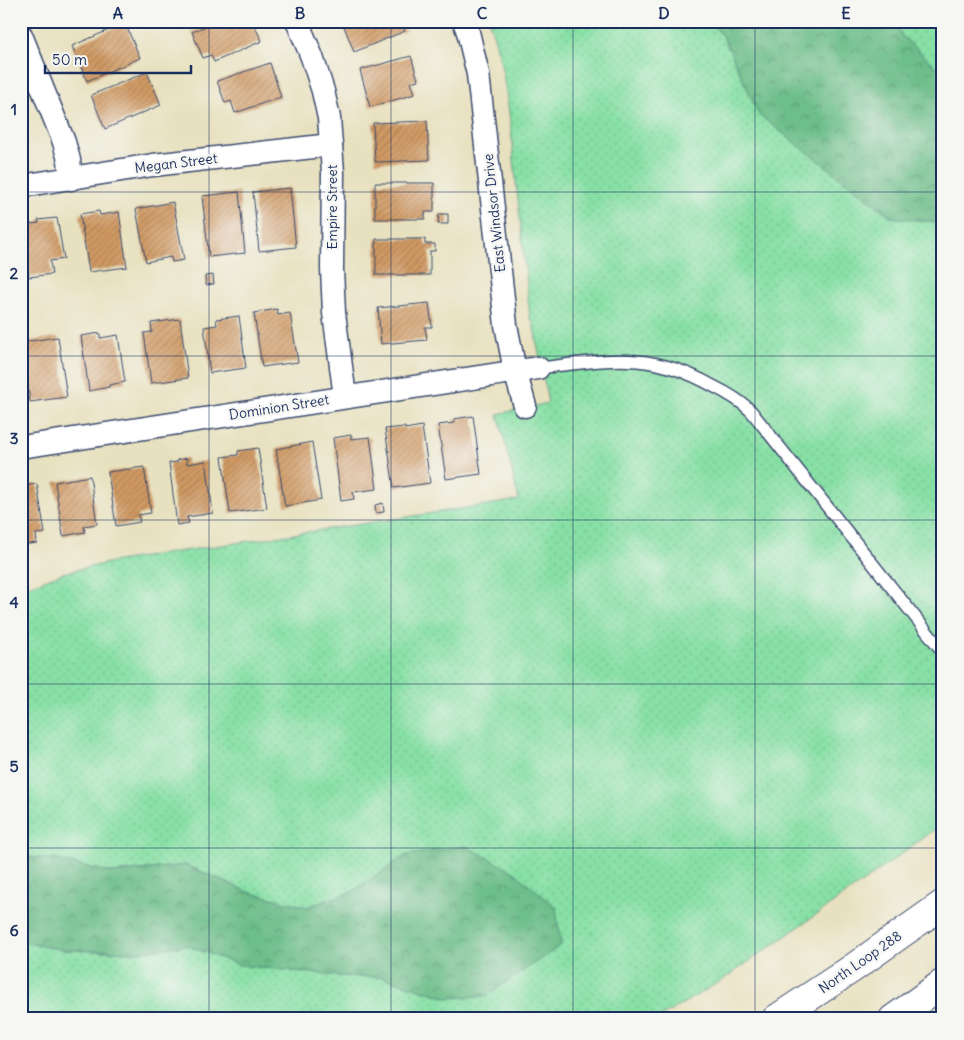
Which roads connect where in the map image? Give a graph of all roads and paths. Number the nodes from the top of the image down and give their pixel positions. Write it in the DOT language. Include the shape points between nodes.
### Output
graph roads {
  1 [pos="297,21"];
  2 [pos="464,21"];
  3 [pos="21,35"];
  4 [pos="331,145"];
  5 [pos="71,179"];
  6 [pos="21,186"];
  7 [pos="538,368"];
  8 [pos="515,370"];
  9 [pos="344,397"];
  10 [pos="525,406"];
  11 [pos="21,447"];
  12 [pos="943,652"];
  13 [pos="943,904"];
  14 [pos="943,983"];
  15 [pos="776,1019"];
  16 [pos="893,1019"];
  1 -- 4 [label="street, Empire Street" via="323,91"];
  2 -- 8 [label="street, East Windsor Drive" via="478,74 506,325"];
  3 -- 5 [label="street" via="64,142"];
  4 -- 5 [label="street, Megan Street"];
  4 -- 9 [label="street, Empire Street" via="334,313"];
  5 -- 6 [label="street, Megan Street"];
  7 -- 8 [label="street, Dominion Street"];
  7 -- 12 [label="lane" via="618,361 651,363 703,380 738,399 751,411"];
  8 -- 9 [label="street, Dominion Street"];
  8 -- 10 [label="street, East Windsor Drive"];
  9 -- 11 [label="street, Dominion Street"];
  13 -- 15 [label="highway, North Loop 288"];
  14 -- 16 [label="highway"];
}
